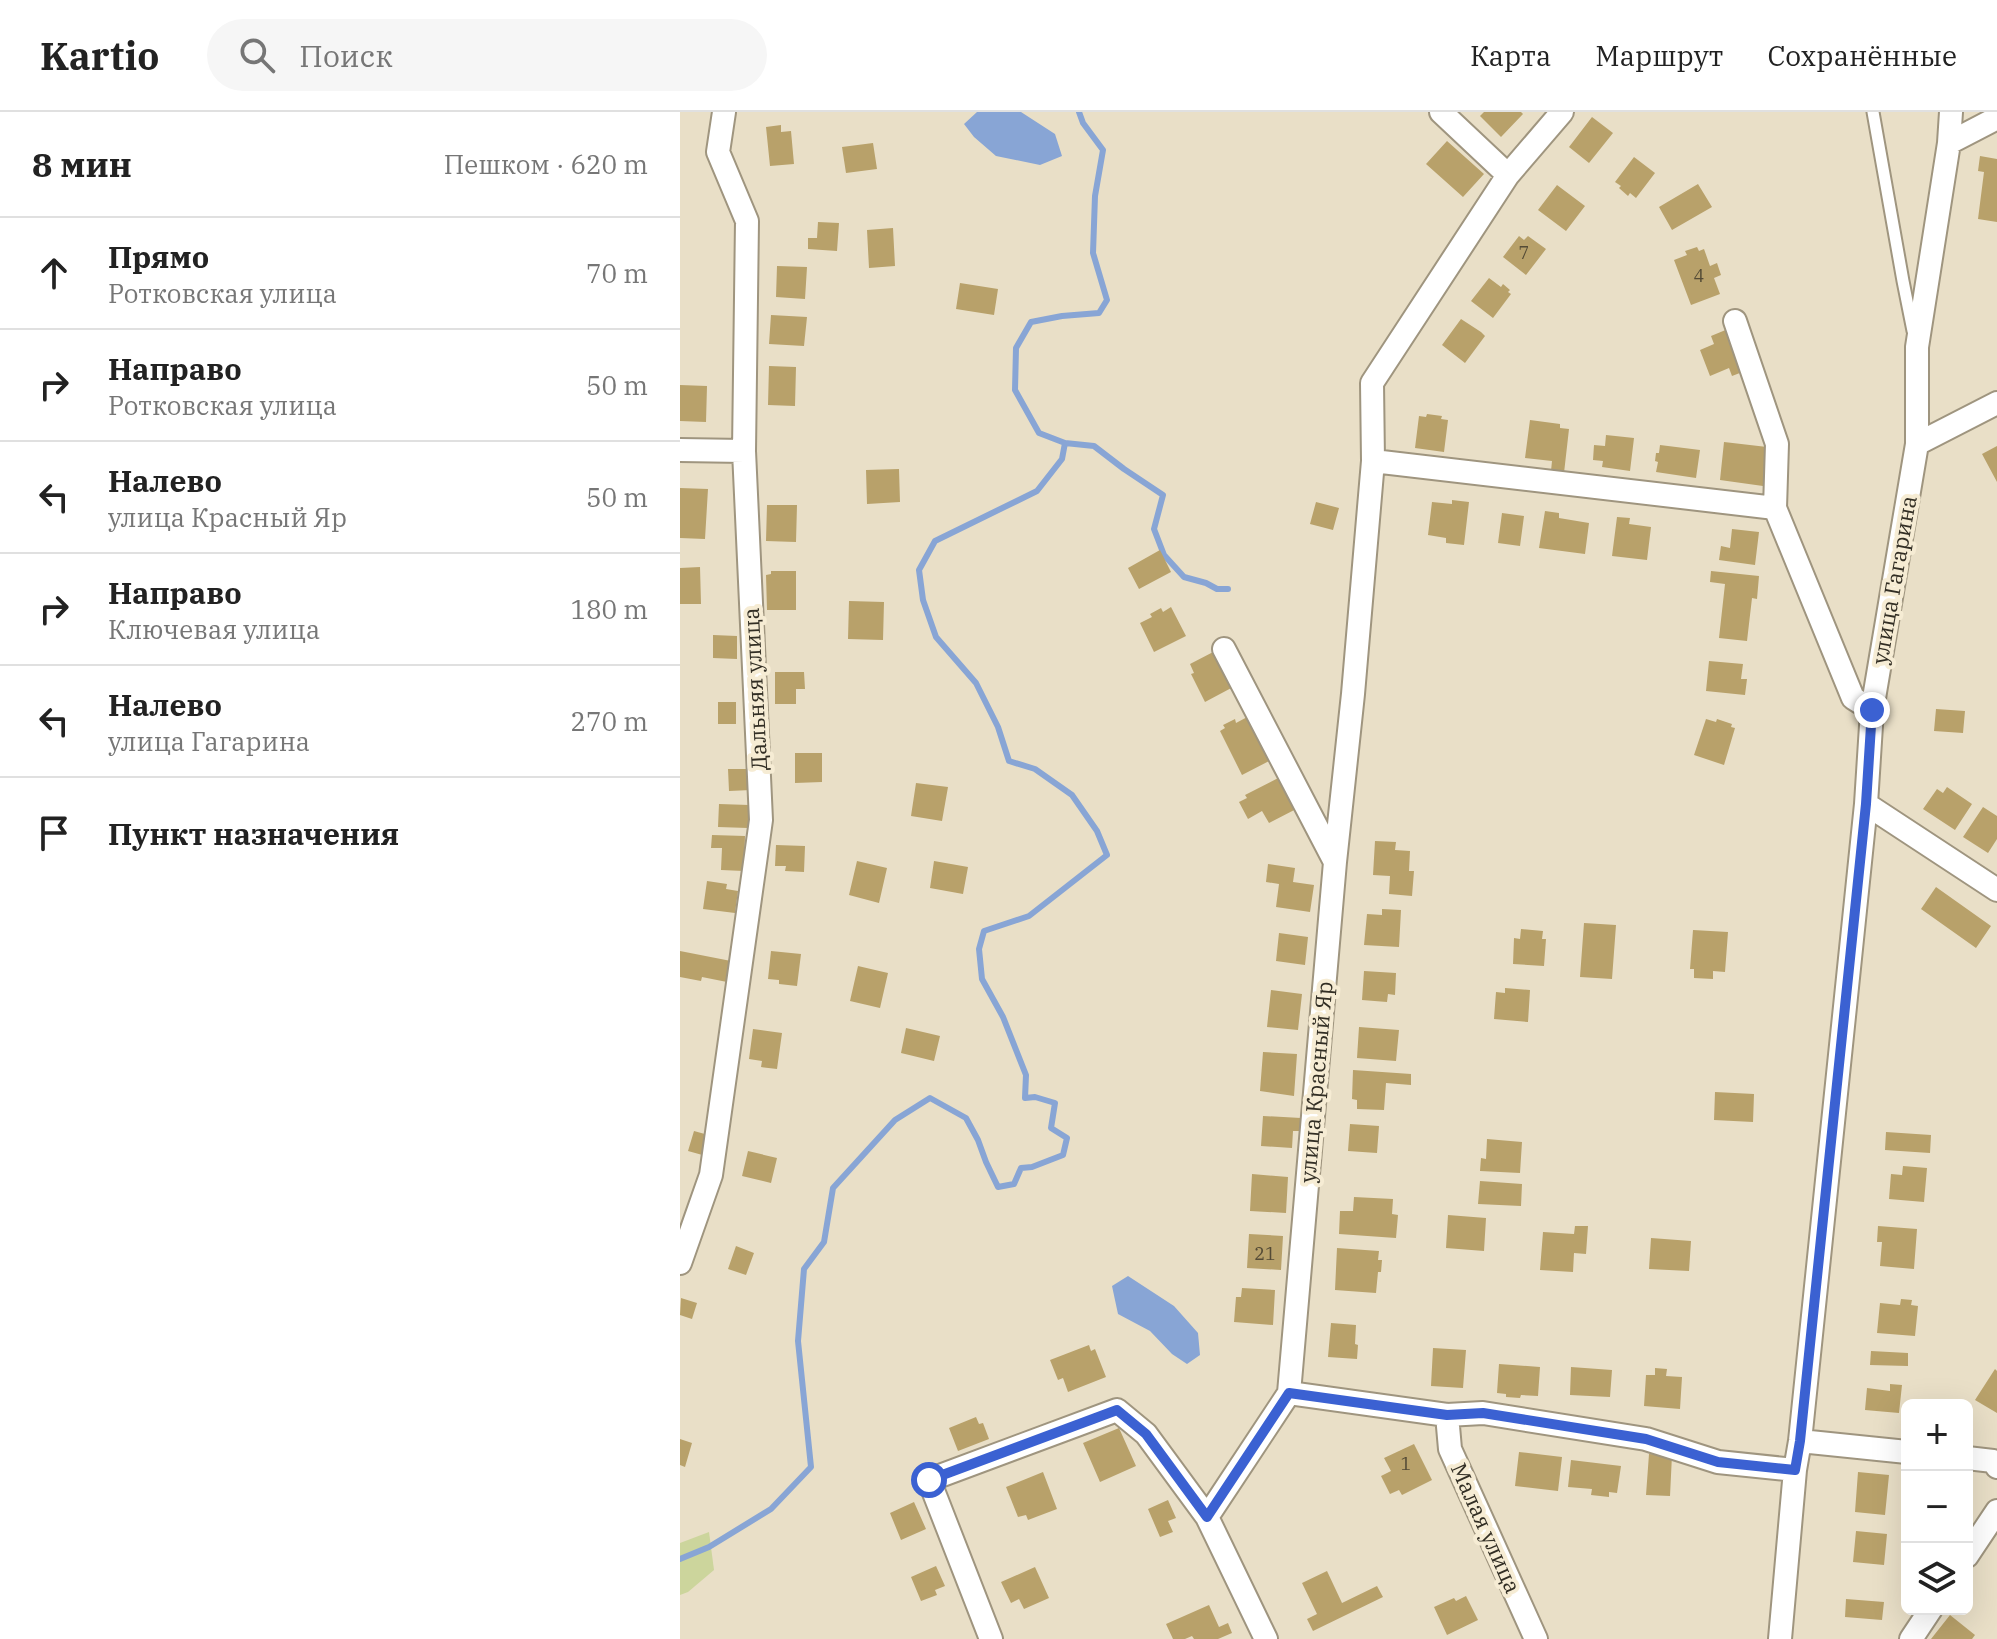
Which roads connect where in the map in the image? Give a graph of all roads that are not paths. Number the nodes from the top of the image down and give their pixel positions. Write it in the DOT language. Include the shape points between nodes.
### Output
graph roads {
  1 [pos="724,112"];
  2 [pos="1441,112"];
  3 [pos="1562,112"];
  4 [pos="1873,112"];
  5 [pos="1951,112"];
  6 [pos="1997,118"];
  7 [pos="1949,143"];
  8 [pos="1508,175"];
  9 [pos="1735,321"];
  10 [pos="1917,347"];
  11 [pos="1997,403"];
  12 [pos="1917,444"];
  13 [pos="680,450"];
  14 [pos="744,451"];
  15 [pos="1373,461"];
  16 [pos="1775,508"];
  17 [pos="1224,649"];
  18 [pos="1872,710"];
  19 [pos="1866,804"];
  20 [pos="1335,862"];
  21 [pos="1997,890"];
  22 [pos="680,1263"];
  23 [pos="1289,1393"];
  24 [pos="1447,1415"];
  25 [pos="1800,1441"];
  26 [pos="1901,1451"];
  27 [pos="1973,1459"];
  28 [pos="1996,1461"];
  29 [pos="1795,1470"];
  30 [pos="1997,1511"];
  31 [pos="1207,1517"];
  32 [pos="1973,1547"];
  33 [pos="1927,1615"];
  34 [pos="991,1639"];
  35 [pos="1266,1639"];
  36 [pos="1536,1639"];
  37 [pos="1780,1639"];
  38 [pos="1911,1639"];
  1 -- 14 [label="street, Дальняя улица" via="718,152 747,221"];
  2 -- 8 [label="street"];
  3 -- 8 [label="street, улица Красный Яр"];
  4 -- 10 [label="lane"];
  5 -- 7 [label="street, улица Гагарина"];
  6 -- 7 [label="street"];
  7 -- 10 [label="street, улица Гагарина"];
  8 -- 15 [label="street, улица Красный Яр" via="1372,383"];
  9 -- 16 [label="street" via="1777,444"];
  10 -- 12 [label="street, улица Гагарина"];
  11 -- 12 [label="street"];
  12 -- 18 [label="street, улица Гагарина"];
  13 -- 14 [label="street"];
  14 -- 22 [label="street, Дальняя улица" via="761,820 711,1175"];
  15 -- 16 [label="street"];
  15 -- 20 [label="street, улица Красный Яр"];
  16 -- 18 [label="street" via="1853,698"];
  17 -- 20 [label="street"];
  18 -- 19 [label="street, улица Гагарина"];
  19 -- 21 [label="street"];
  19 -- 25 [label="street, улица Гагарина"];
  20 -- 23 [label="street, улица Красный Яр"];
  23 -- 24 [label="street"];
  23 -- 31 [label="street, улица Красный Яр"];
  24 -- 29 [label="street" via="1483,1413 1557,1424 1646,1439 1718,1462"];
  24 -- 36 [label="street, Малая улица" via="1450,1449"];
  25 -- 26 [label="street"];
  25 -- 29 [label="street, улица Гагарина"];
  27 -- 28 [label="street"];
  29 -- 37 [label="street, улица Гагарина"];
  30 -- 32 [label="street"];
  31 -- 34 [label="street" via="1146,1434 1117,1410 929,1480"];
  31 -- 35 [label="street"];
  33 -- 38 [label="street"];
}
